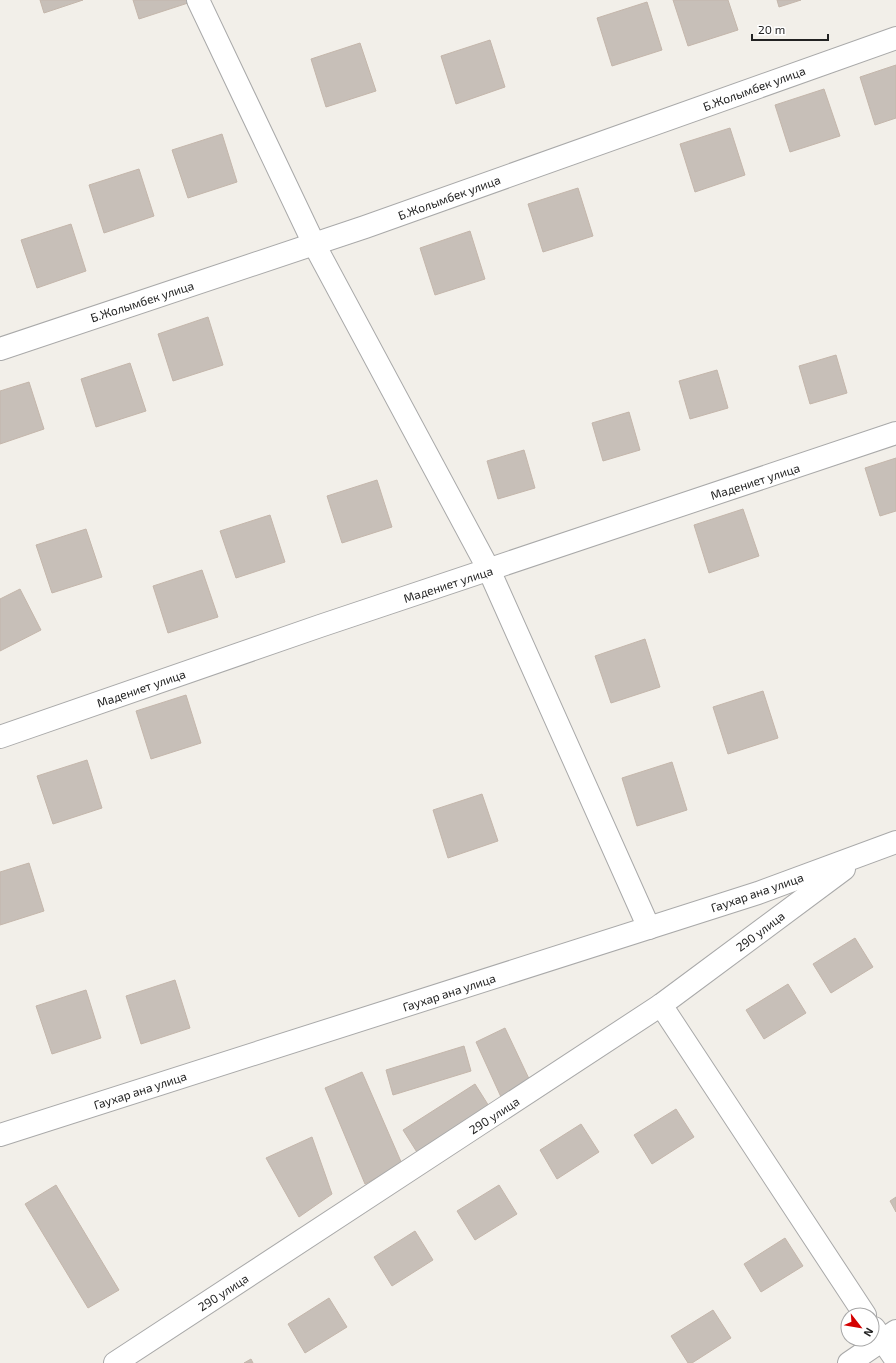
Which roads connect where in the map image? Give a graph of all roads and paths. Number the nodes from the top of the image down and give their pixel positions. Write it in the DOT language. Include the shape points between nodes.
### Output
graph roads {
  1 [pos="198,0"];
  2 [pos="896,38"];
  3 [pos="314,244"];
  4 [pos="0,349"];
  5 [pos="896,434"];
  6 [pos="488,570"];
  7 [pos="0,737"];
  8 [pos="896,842"];
  9 [pos="864,854"];
  10 [pos="649,928"];
  11 [pos="661,1005"];
  12 [pos="0,1135"];
  13 [pos="860,1307"];
  14 [pos="883,1332"];
  15 [pos="896,1360"];
  16 [pos="115,1363"];
  17 [pos="849,1363"];
  1 -- 3 [label="street"];
  2 -- 3 [label="street, Б.Жолымбек улица"];
  3 -- 4 [label="street, Б.Жолымбек улица"];
  3 -- 6 [label="street"];
  5 -- 6 [label="street, Мадениет улица"];
  6 -- 7 [label="street, Мадениет улица"];
  6 -- 10 [label="street"];
  8 -- 9 [label="street, Гаухар ана улица"];
  9 -- 10 [label="street, Гаухар ана улица" via="758,893"];
  9 -- 11 [label="street, 290 улица"];
  10 -- 12 [label="street, Гаухар ана улица"];
  11 -- 13 [label="street"];
  11 -- 16 [label="street, 290 улица"];
  14 -- 15 [label="street"];
  14 -- 17 [label="street"];
}
